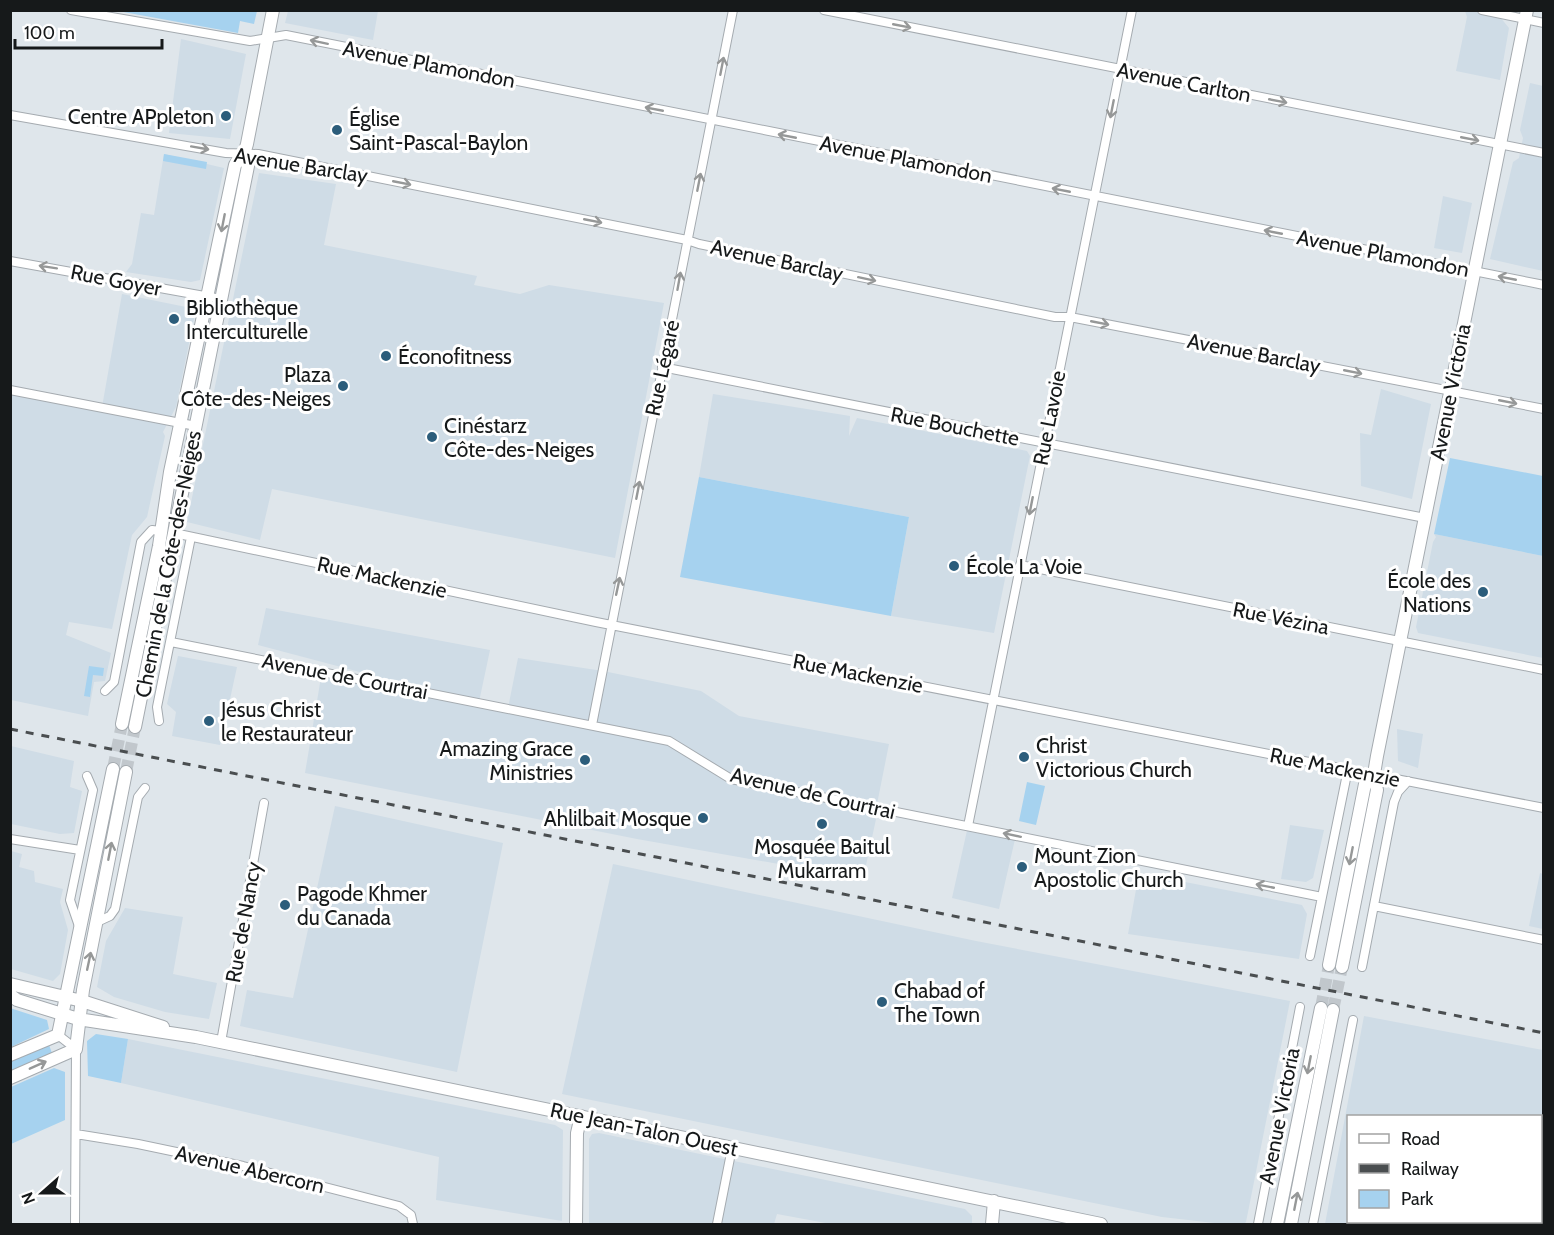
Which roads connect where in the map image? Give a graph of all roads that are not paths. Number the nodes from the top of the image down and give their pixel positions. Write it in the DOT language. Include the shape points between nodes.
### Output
graph roads {
  1 [pos="71,10"];
  2 [pos="273,10"];
  3 [pos="733,10"];
  4 [pos="824,10"];
  5 [pos="1132,10"];
  6 [pos="1482,10"];
  7 [pos="1526,15"];
  8 [pos="1544,23"];
  9 [pos="268,38"];
  10 [pos="1120,69"];
  11 [pos="10,115"];
  12 [pos="711,121"];
  13 [pos="1500,144"];
  14 [pos="1544,153"];
  15 [pos="244,154"];
  16 [pos="1094,197"];
  17 [pos="687,240"];
  18 [pos="10,261"];
  19 [pos="1474,272"];
  20 [pos="1544,285"];
  21 [pos="215,298"];
  22 [pos="1070,317"];
  23 [pos="662,367"];
  24 [pos="10,390"];
  25 [pos="1450,391"];
  26 [pos="1544,409"];
  27 [pos="182,423"];
  28 [pos="195,426"];
  29 [pos="1044,443"];
  30 [pos="1425,518"];
  31 [pos="161,531"];
  32 [pos="174,533"];
  33 [pos="191,537"];
  34 [pos="1020,564"];
  35 [pos="611,624"];
  36 [pos="1400,641"];
  37 [pos="171,642"];
  38 [pos="1544,670"];
  39 [pos="105,690"];
  40 [pos="992,701"];
  41 [pos="159,721"];
  42 [pos="592,725"];
  43 [pos="1348,769"];
  44 [pos="1374,774"];
  45 [pos="87,776"];
  46 [pos="1408,781"];
  47 [pos="145,788"];
  48 [pos="264,803"];
  49 [pos="1544,808"];
  50 [pos="968,826"];
  51 [pos="10,839"];
  52 [pos="80,850"];
  53 [pos="1322,897"];
  54 [pos="1374,906"];
  55 [pos="97,922"];
  56 [pos="81,931"];
  57 [pos="1544,940"];
  58 [pos="1310,956"];
  59 [pos="1336,966"];
  60 [pos="1362,967"];
  61 [pos="10,984"];
  62 [pos="10,995"];
  63 [pos="67,997"];
  64 [pos="82,1001"];
  65 [pos="1300,1007"];
  66 [pos="63,1014"];
  67 [pos="78,1018"];
  68 [pos="1353,1020"];
  69 [pos="58,1035"];
  70 [pos="187,1035"];
  71 [pos="221,1042"];
  72 [pos="70,1051"];
  73 [pos="10,1055"];
  74 [pos="10,1077"];
  75 [pos="581,1116"];
  76 [pos="76,1134"];
  77 [pos="732,1148"];
  78 [pos="994,1202"];
  79 [pos="75,1224"];
  80 [pos="413,1224"];
  81 [pos="576,1224"];
  82 [pos="717,1224"];
  83 [pos="992,1224"];
  84 [pos="1101,1224"];
  85 [pos="1258,1224"];
  86 [pos="1277,1224"];
  87 [pos="1291,1224"];
  88 [pos="1313,1224"];
  1 -- 9 [label="street, Avenue Plamondon" via="204,35 250,41"];
  2 -- 9 [label="main road, Chemin de la Côte-des-Neiges"];
  12 -- 3 [label="street, Rue Légaré, one-way"];
  4 -- 10 [label="street, Avenue Carlton, one-way"];
  5 -- 10 [label="street, Rue Lavoie"];
  6 -- 7 [label="street"];
  7 -- 8 [label="street"];
  7 -- 13 [label="main road, Avenue Victoria"];
  12 -- 9 [label="street, Avenue Plamondon, one-way" via="286,35"];
  9 -- 15 [label="main road, Chemin de la Côte-des-Neiges"];
  10 -- 13 [label="street, Avenue Carlton, one-way"];
  10 -- 16 [label="street, Rue Lavoie, one-way"];
  11 -- 15 [label="street, Avenue Barclay, one-way"];
  16 -- 12 [label="street, Avenue Plamondon, one-way"];
  17 -- 12 [label="street, Rue Légaré, one-way"];
  13 -- 14 [label="street, Avenue Carlton"];
  13 -- 19 [label="main road, Avenue Victoria"];
  15 -- 17 [label="street, Avenue Barclay, one-way"];
  15 -- 21 [label="main road, Chemin de la Côte-des-Neiges" via="235,165"];
  19 -- 16 [label="street, Avenue Plamondon, one-way"];
  16 -- 22 [label="street, Rue Lavoie"];
  17 -- 22 [label="street, Avenue Barclay, one-way"];
  23 -- 17 [label="street, Rue Légaré, one-way"];
  21 -- 18 [label="street, Rue Goyer, one-way"];
  20 -- 19 [label="street, Avenue Plamondon, one-way"];
  19 -- 25 [label="main road, Avenue Victoria"];
  21 -- 27 [label="main road, Chemin de la Côte-des-Neiges"];
  21 -- 28 [label="main road, Chemin de la Côte-des-Neiges"];
  22 -- 25 [label="street, Avenue Barclay, one-way"];
  22 -- 29 [label="street, Rue Lavoie"];
  23 -- 29 [label="street, Rue Bouchette"];
  35 -- 23 [label="street, Rue Légaré, one-way"];
  24 -- 27 [label="street"];
  25 -- 26 [label="street, Avenue Barclay, one-way"];
  25 -- 30 [label="main road, Avenue Victoria"];
  27 -- 28 [label="street"];
  27 -- 31 [label="main road, Chemin de la Côte-des-Neiges"];
  28 -- 32 [label="main road, Chemin de la Côte-des-Neiges"];
  29 -- 30 [label="street, Rue Bouchette"];
  29 -- 34 [label="street, Rue Lavoie, one-way"];
  30 -- 36 [label="main road, Avenue Victoria"];
  31 -- 32 [label="main road, Chemin de la Côte-des-Neiges" via="129,725"];
  31 -- 39 [label="street, Chemin de la Côte-des-Neiges" via="152,530 141,542 114,682"];
  32 -- 33 [label="street, Rue Mackenzie"];
  33 -- 35 [label="street, Rue Mackenzie"];
  33 -- 37 [label="street, Chemin de la Côte-des-Neiges"];
  34 -- 36 [label="street, Rue Vézina"];
  34 -- 40 [label="street, Rue Lavoie"];
  35 -- 40 [label="street, Rue Mackenzie"];
  35 -- 42 [label="street, Rue Légaré"];
  36 -- 38 [label="street, Rue Vézina"];
  36 -- 44 [label="main road, Avenue Victoria"];
  37 -- 41 [label="street, Chemin de la Côte-des-Neiges" via="157,706"];
  37 -- 42 [label="street, Avenue de Courtrai"];
  40 -- 43 [label="street, Rue Mackenzie"];
  40 -- 50 [label="street, Rue Lavoie"];
  42 -- 50 [label="street, Avenue de Courtrai" via="669,741 731,779"];
  43 -- 44 [label="street, Rue Mackenzie"];
  43 -- 53 [label="street"];
  44 -- 46 [label="street, Rue Mackenzie"];
  44 -- 59 [label="main road, Avenue Victoria" via="1365,784"];
  45 -- 52 [label="street" via="93,788"];
  46 -- 49 [label="street, Rue Mackenzie"];
  46 -- 54 [label="street" via="1394,802"];
  47 -- 55 [label="street" via="138,797 115,909 111,916"];
  48 -- 71 [label="street, Rue de Nancy"];
  53 -- 50 [label="street, Avenue de Courtrai, one-way"];
  51 -- 52 [label="street"];
  52 -- 56 [label="street" via="70,900"];
  53 -- 58 [label="street"];
  54 -- 57 [label="street"];
  54 -- 60 [label="street"];
  55 -- 56 [label="main road, one-way" via="120,771"];
  64 -- 55 [label="main road, one-way"];
  56 -- 63 [label="main road"];
  61 -- 63 [label="main road, Rue Jean-Talon Ouest"];
  62 -- 66 [label="main road, Rue Jean-Talon Ouest"];
  63 -- 64 [label="main road, Rue Jean-Talon Ouest"];
  63 -- 66 [label="main road"];
  64 -- 67 [label="main road"];
  64 -- 70 [label="main road, Rue Jean-Talon Ouest"];
  65 -- 85 [label="street, Avenue Victoria"];
  66 -- 67 [label="main road, Rue Jean-Talon Ouest"];
  66 -- 69 [label="main road"];
  67 -- 70 [label="main road, Rue Jean-Talon Ouest"];
  67 -- 72 [label="main road"];
  68 -- 88 [label="street"];
  69 -- 72 [label="street"];
  69 -- 73 [label="main road"];
  70 -- 71 [label="main road, Rue Jean-Talon Ouest"];
  71 -- 75 [label="main road, Rue Jean-Talon Ouest"];
  74 -- 72 [label="main road, one-way"];
  72 -- 76 [label="street" via="75,1068"];
  75 -- 77 [label="main road, Rue Jean-Talon Ouest"];
  75 -- 81 [label="main road"];
  76 -- 79 [label="street"];
  76 -- 80 [label="street, Avenue Abercorn" via="243,1166 399,1206 408,1211"];
  77 -- 78 [label="main road, Rue Jean-Talon Ouest"];
  77 -- 82 [label="street"];
  78 -- 83 [label="main road"];
  78 -- 84 [label="main road, Rue Jean-Talon Ouest"];
  87 -- 86 [label="main road, Avenue Victoria, one-way" via="1327,1009"];
}
